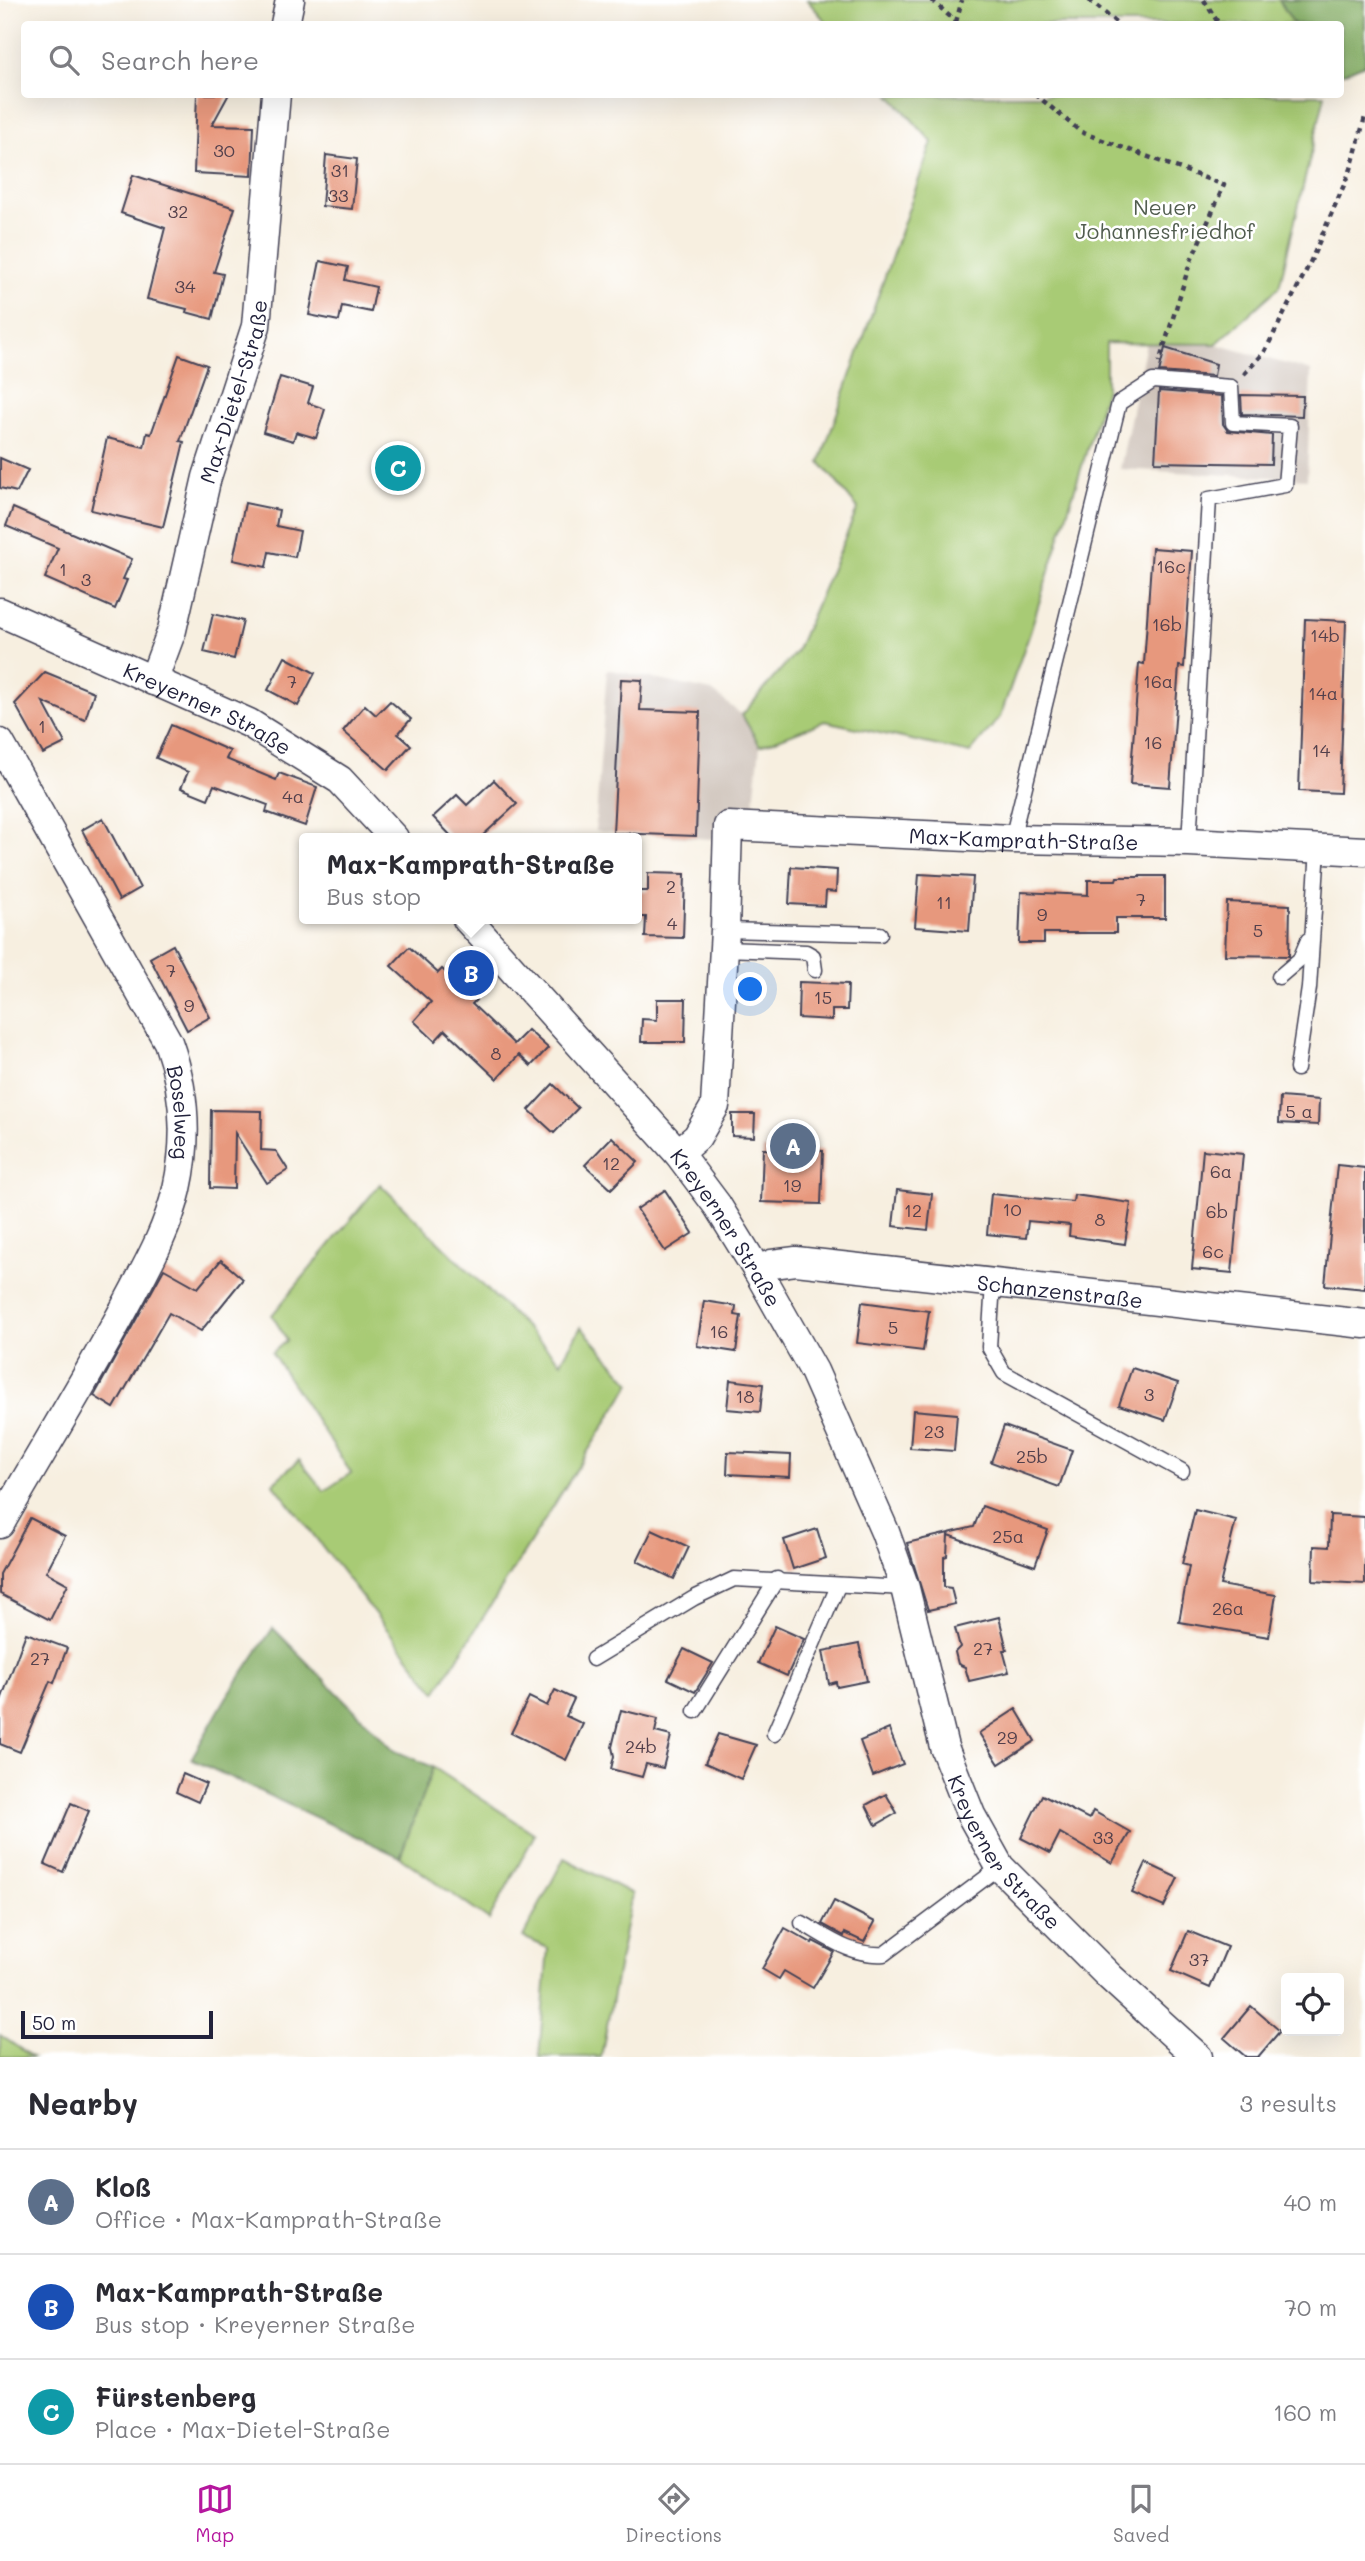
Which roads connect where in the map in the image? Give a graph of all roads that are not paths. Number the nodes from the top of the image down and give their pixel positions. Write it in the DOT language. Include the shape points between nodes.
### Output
graph roads {
  1 [pos="290,0"];
  2 [pos="286,21"];
  3 [pos="276,98"];
  4 [pos="0,612"];
  5 [pos="153,681"];
  6 [pos="0,743"];
  7 [pos="389,833"];
  8 [pos="1012,839"];
  9 [pos="1189,842"];
  10 [pos="1318,848"];
  11 [pos="1365,851"];
  12 [pos="1315,915"];
  13 [pos="472,924"];
  14 [pos="880,934"];
  15 [pos="725,940"];
  16 [pos="815,971"];
  17 [pos="1279,977"];
  18 [pos="1297,1069"];
  19 [pos="678,1153"];
  20 [pos="757,1270"];
  21 [pos="993,1283"];
  22 [pos="1365,1324"];
  23 [pos="1182,1471"];
  24 [pos="0,1524"];
  25 [pos="777,1580"];
  26 [pos="838,1586"];
  27 [pos="905,1588"];
  28 [pos="593,1660"];
  29 [pos="695,1711"];
  30 [pos="774,1734"];
  31 [pos="1000,1867"];
  32 [pos="802,1923"];
  33 [pos="1198,2057"];
  1 -- 2 [label="street"];
  3 -- 5 [label="street, Max-Dietel-Straße" via="256,326 207,477 172,630"];
  4 -- 5 [label="street, Kreyerner Straße"];
  5 -- 7 [label="street, Kreyerner Straße" via="249,723 340,780"];
  6 -- 24 [label="street, Boselweg" via="167,1042 184,1109 177,1189 159,1243"];
  8 -- 9 [label="street, Max-Kamprath-Straße"];
  8 -- 9 [label="lane" via="1119,403 1153,381 1231,387 1233,423 1290,426 1285,485 1209,499"];
  8 -- 15 [label="street, Max-Kamprath-Straße" via="728,826"];
  9 -- 10 [label="street, Max-Kamprath-Straße"];
  10 -- 11 [label="street, Max-Kamprath-Straße"];
  10 -- 12 [label="lane"];
  12 -- 17 [label="lane" via="1305,952"];
  12 -- 18 [label="lane"];
  13 -- 19 [label="street, Kreyerner Straße"];
  14 -- 15 [label="lane"];
  15 -- 16 [label="lane" via="806,952 813,956"];
  15 -- 19 [label="street, Max-Kamprath-Straße" via="715,1106 697,1137"];
  19 -- 20 [label="street, Kreyerner Straße"];
  20 -- 21 [label="street, Schanzenstraße" via="796,1261"];
  20 -- 27 [label="street, Kreyerner Straße" via="814,1371"];
  21 -- 22 [label="street, Schanzenstraße"];
  21 -- 23 [label="lane" via="989,1347 1004,1373"];
  25 -- 26 [label="lane"];
  25 -- 28 [label="lane" via="734,1579"];
  25 -- 29 [label="lane"];
  26 -- 27 [label="lane"];
  26 -- 30 [label="lane"];
  27 -- 31 [label="street, Kreyerner Straße" via="944,1747 971,1815"];
  31 -- 32 [label="lane" via="884,1954 865,1955 838,1945"];
  31 -- 33 [label="street, Kreyerner Straße"];
}
